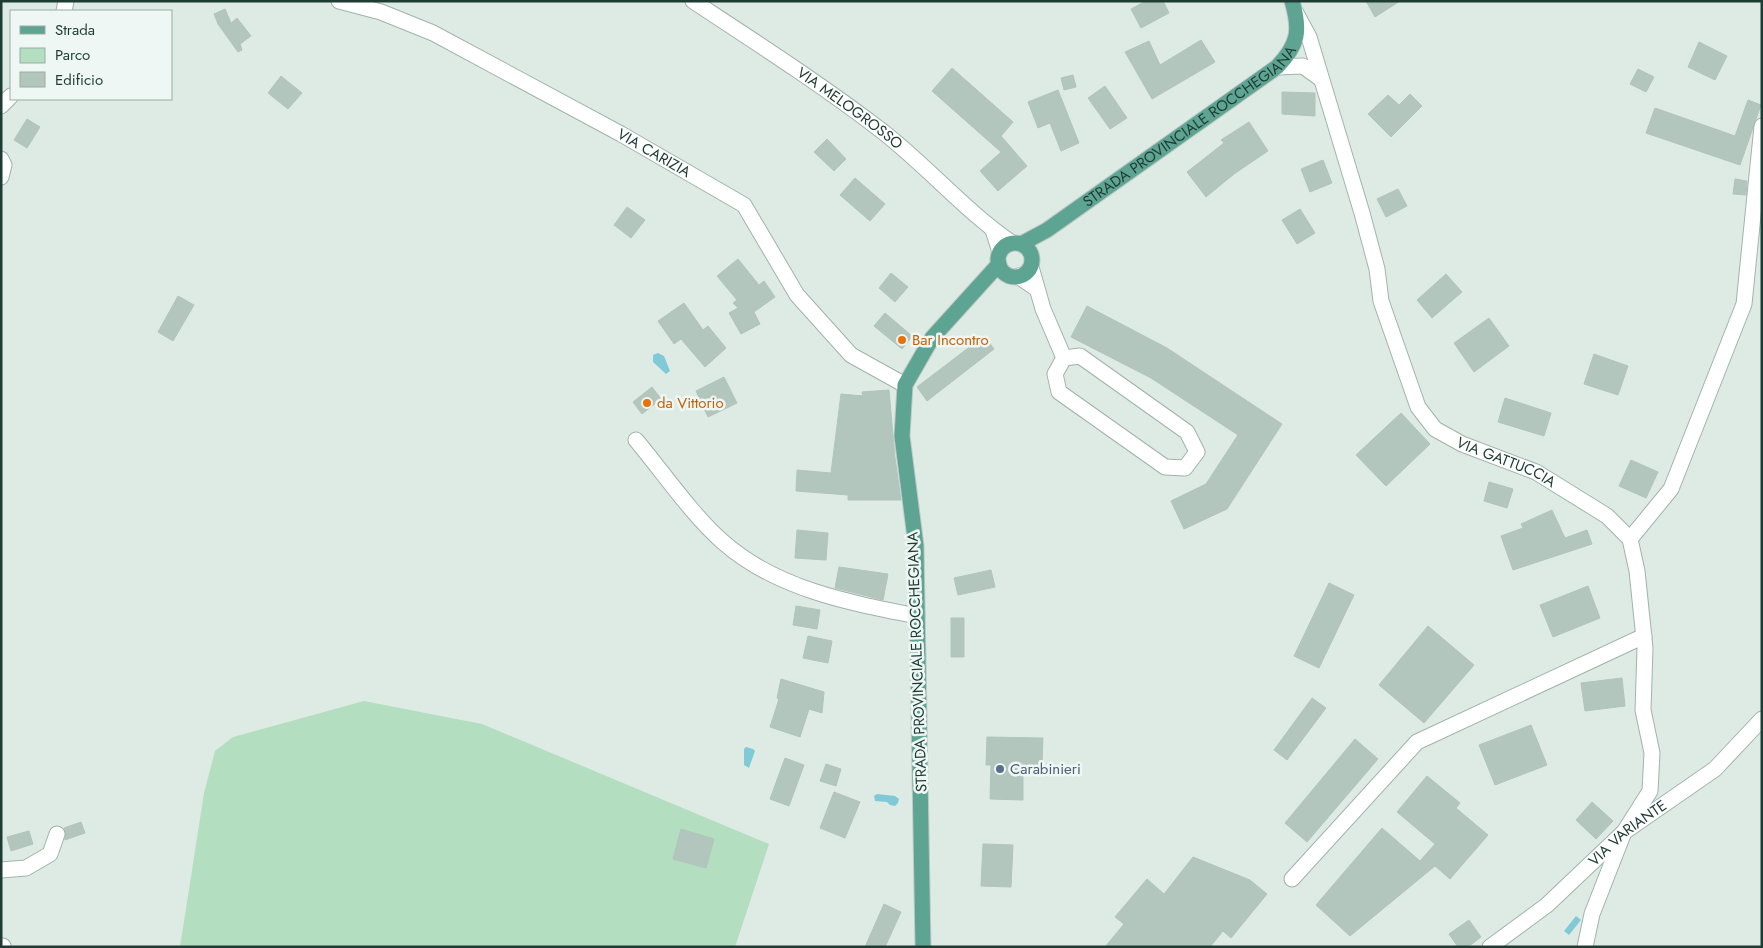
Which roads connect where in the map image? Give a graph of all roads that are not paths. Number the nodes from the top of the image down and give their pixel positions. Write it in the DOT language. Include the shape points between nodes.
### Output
graph roads {
  1 [pos="339,1"];
  2 [pos="693,1"];
  3 [pos="1294,7"];
  4 [pos="1293,47"];
  5 [pos="1316,58"];
  6 [pos="1276,67"];
  7 [pos="1321,79"];
  8 [pos="10,97"];
  9 [pos="1,106"];
  10 [pos="1762,126"];
  11 [pos="1,159"];
  12 [pos="1,177"];
  13 [pos="1015,259"];
  14 [pos="1064,358"];
  15 [pos="905,386"];
  16 [pos="636,440"];
  17 [pos="1630,539"];
  18 [pos="917,616"];
  19 [pos="1644,636"];
  20 [pos="1762,718"];
  21 [pos="1624,832"];
  22 [pos="57,834"];
  23 [pos="1,870"];
  24 [pos="1292,879"];
  25 [pos="923,947"];
  26 [pos="1490,947"];
  27 [pos="1585,947"];
  1 -- 15 [label="street, VIA CARIZIA" via="381,12 433,34 621,134 744,205 792,290 851,355"];
  2 -- 13 [label="street, VIA MELOGROSSO" via="883,131 993,230"];
  3 -- 4 [label="main road, STRADA PROVINCIALE ROCCHEGIANA" via="1297,34"];
  3 -- 5 [label="street, VIA GATTUCCIA"];
  4 -- 5 [label="street" via="1310,52"];
  4 -- 6 [label="main road, STRADA PROVINCIALE ROCCHEGIANA"];
  5 -- 7 [label="street, VIA GATTUCCIA"];
  6 -- 7 [label="street" via="1303,66"];
  6 -- 13 [label="main road, STRADA PROVINCIALE ROCCHEGIANA" via="1047,230"];
  7 -- 17 [label="street, VIA GATTUCCIA" via="1362,213 1377,269 1381,301 1418,407 1435,429 1462,444 1536,472 1607,516"];
  8 -- 9 [label="street"];
  10 -- 17 [label="street" via="1744,304 1671,489"];
  11 -- 12 [label="street" via="4,165"];
  13 -- 14 [label="street, VIA MELOGROSSO" via="1037,289"];
  13 -- 15 [label="main road, STRADA PROVINCIALE ROCCHEGIANA" via="982,285 932,338"];
  14 -- 14 [label="street" via="1055,374 1059,392 1165,468 1185,468 1196,452 1187,432 1080,356"];
  15 -- 18 [label="main road, STRADA PROVINCIALE ROCCHEGIANA" via="902,436 916,546"];
  16 -- 18 [label="street" via="723,542 761,568 800,588"];
  17 -- 19 [label="street"];
  18 -- 25 [label="main road, STRADA PROVINCIALE ROCCHEGIANA"];
  19 -- 21 [label="street" via="1643,710 1652,753 1650,791"];
  19 -- 24 [label="street" via="1417,742"];
  20 -- 21 [label="street, VIA VARIANTE" via="1715,770"];
  21 -- 26 [label="street, VIA VARIANTE" via="1547,905"];
  21 -- 27 [label="street" via="1592,914"];
  22 -- 23 [label="street" via="50,854 26,868"];
}
